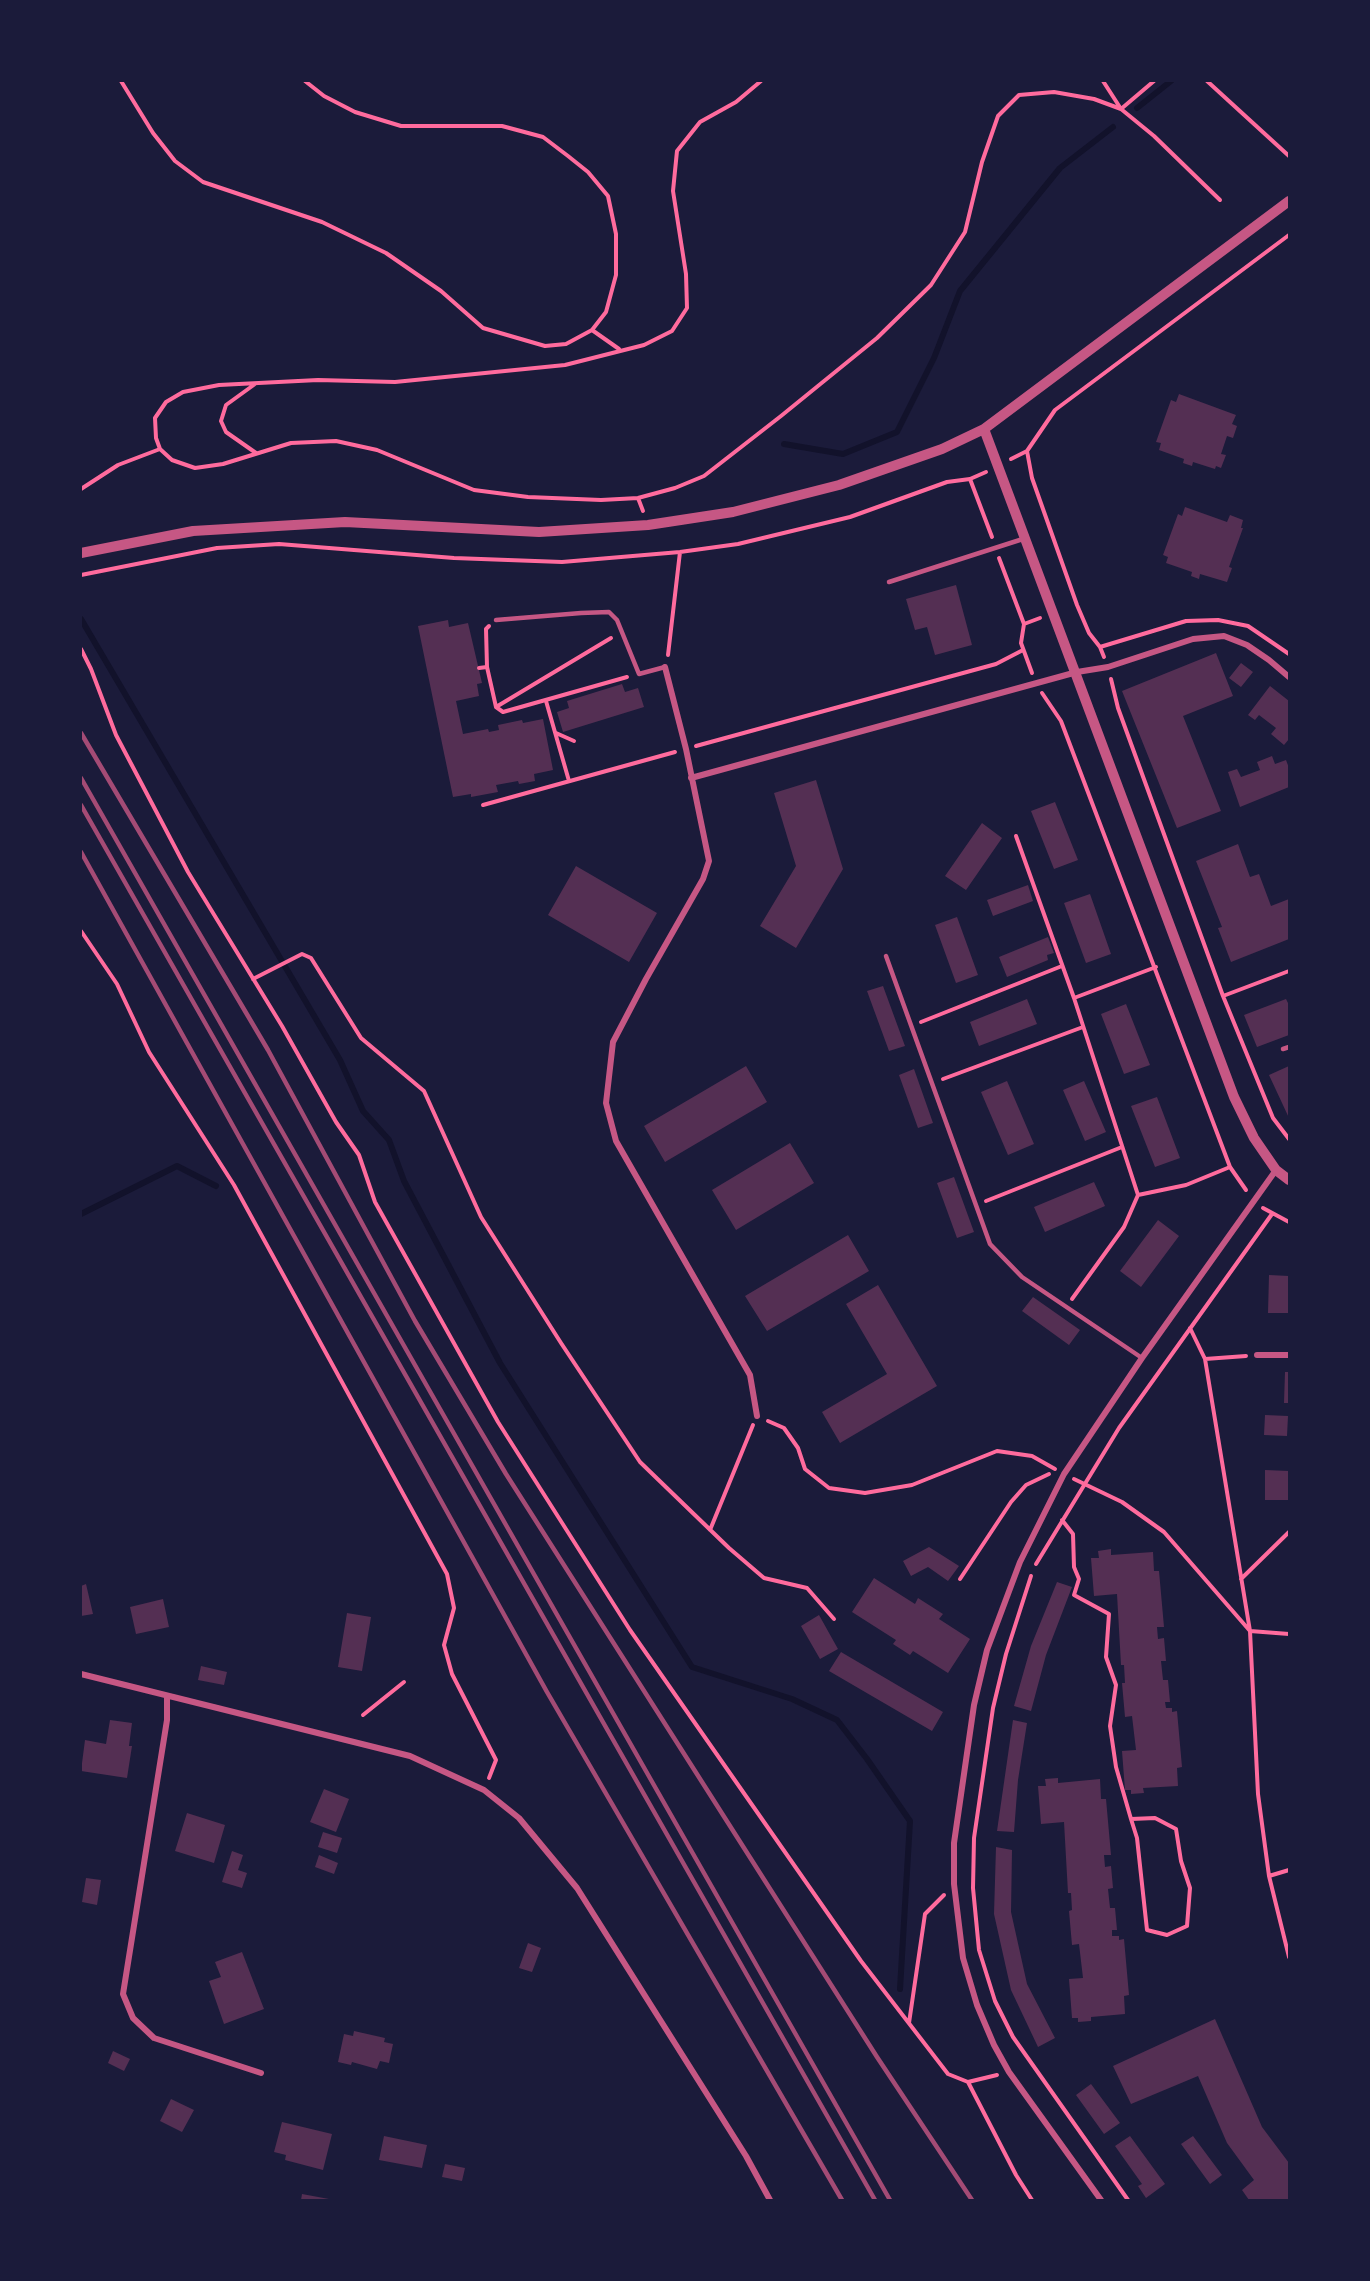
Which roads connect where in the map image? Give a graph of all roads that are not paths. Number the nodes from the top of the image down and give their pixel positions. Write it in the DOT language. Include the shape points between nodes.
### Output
graph roads {
  1 [pos="1289,201"];
  2 [pos="984,429"];
  3 [pos="1026,538"];
  4 [pos="81,554"];
  5 [pos="889,582"];
  6 [pos="496,620"];
  7 [pos="666,667"];
  8 [pos="1077,672"];
  9 [pos="1289,677"];
  10 [pos="692,778"];
  11 [pos="886,956"];
  12 [pos="1289,1047"];
  13 [pos="1283,1049"];
  14 [pos="1276,1170"];
  15 [pos="1289,1180"];
  16 [pos="1257,1355"];
  17 [pos="1289,1355"];
  18 [pos="1142,1358"];
  19 [pos="756,1416"];
  20 [pos="81,1674"];
  21 [pos="167,1696"];
  22 [pos="261,2073"];
  23 [pos="770,2200"];
  24 [pos="1101,2200"];
  1 -- 2 [label="street"];
  2 -- 3 [label="street"];
  2 -- 4 [label="street" via="942,449 839,485 733,512 648,525 539,532 345,522 193,531"];
  3 -- 5 [label="lane"];
  3 -- 8 [label="street"];
  6 -- 7 [label="lane" via="609,612 617,620 639,674"];
  7 -- 10 [label="street"];
  8 -- 9 [label="street" via="1108,667 1193,639 1224,636 1247,645"];
  8 -- 10 [label="street"];
  8 -- 14 [label="street" via="1234,1097 1254,1138"];
  10 -- 19 [label="street" via="709,861 704,879 613,1042 606,1103 616,1141 750,1375"];
  11 -- 18 [label="lane" via="990,1244 1022,1277"];
  12 -- 13 [label="lane"];
  14 -- 15 [label="street"];
  14 -- 18 [label="street"];
  16 -- 17 [label="street"];
  18 -- 24 [label="street" via="1064,1474 1020,1562 987,1650 974,1705 954,1843 954,1884 963,1958 977,2005 1009,2072"];
  20 -- 21 [label="street"];
  21 -- 22 [label="street" via="167,1720 123,1994 133,2018 154,2038"];
  21 -- 23 [label="street" via="410,1756 484,1790 519,1818 577,1888"];
}
